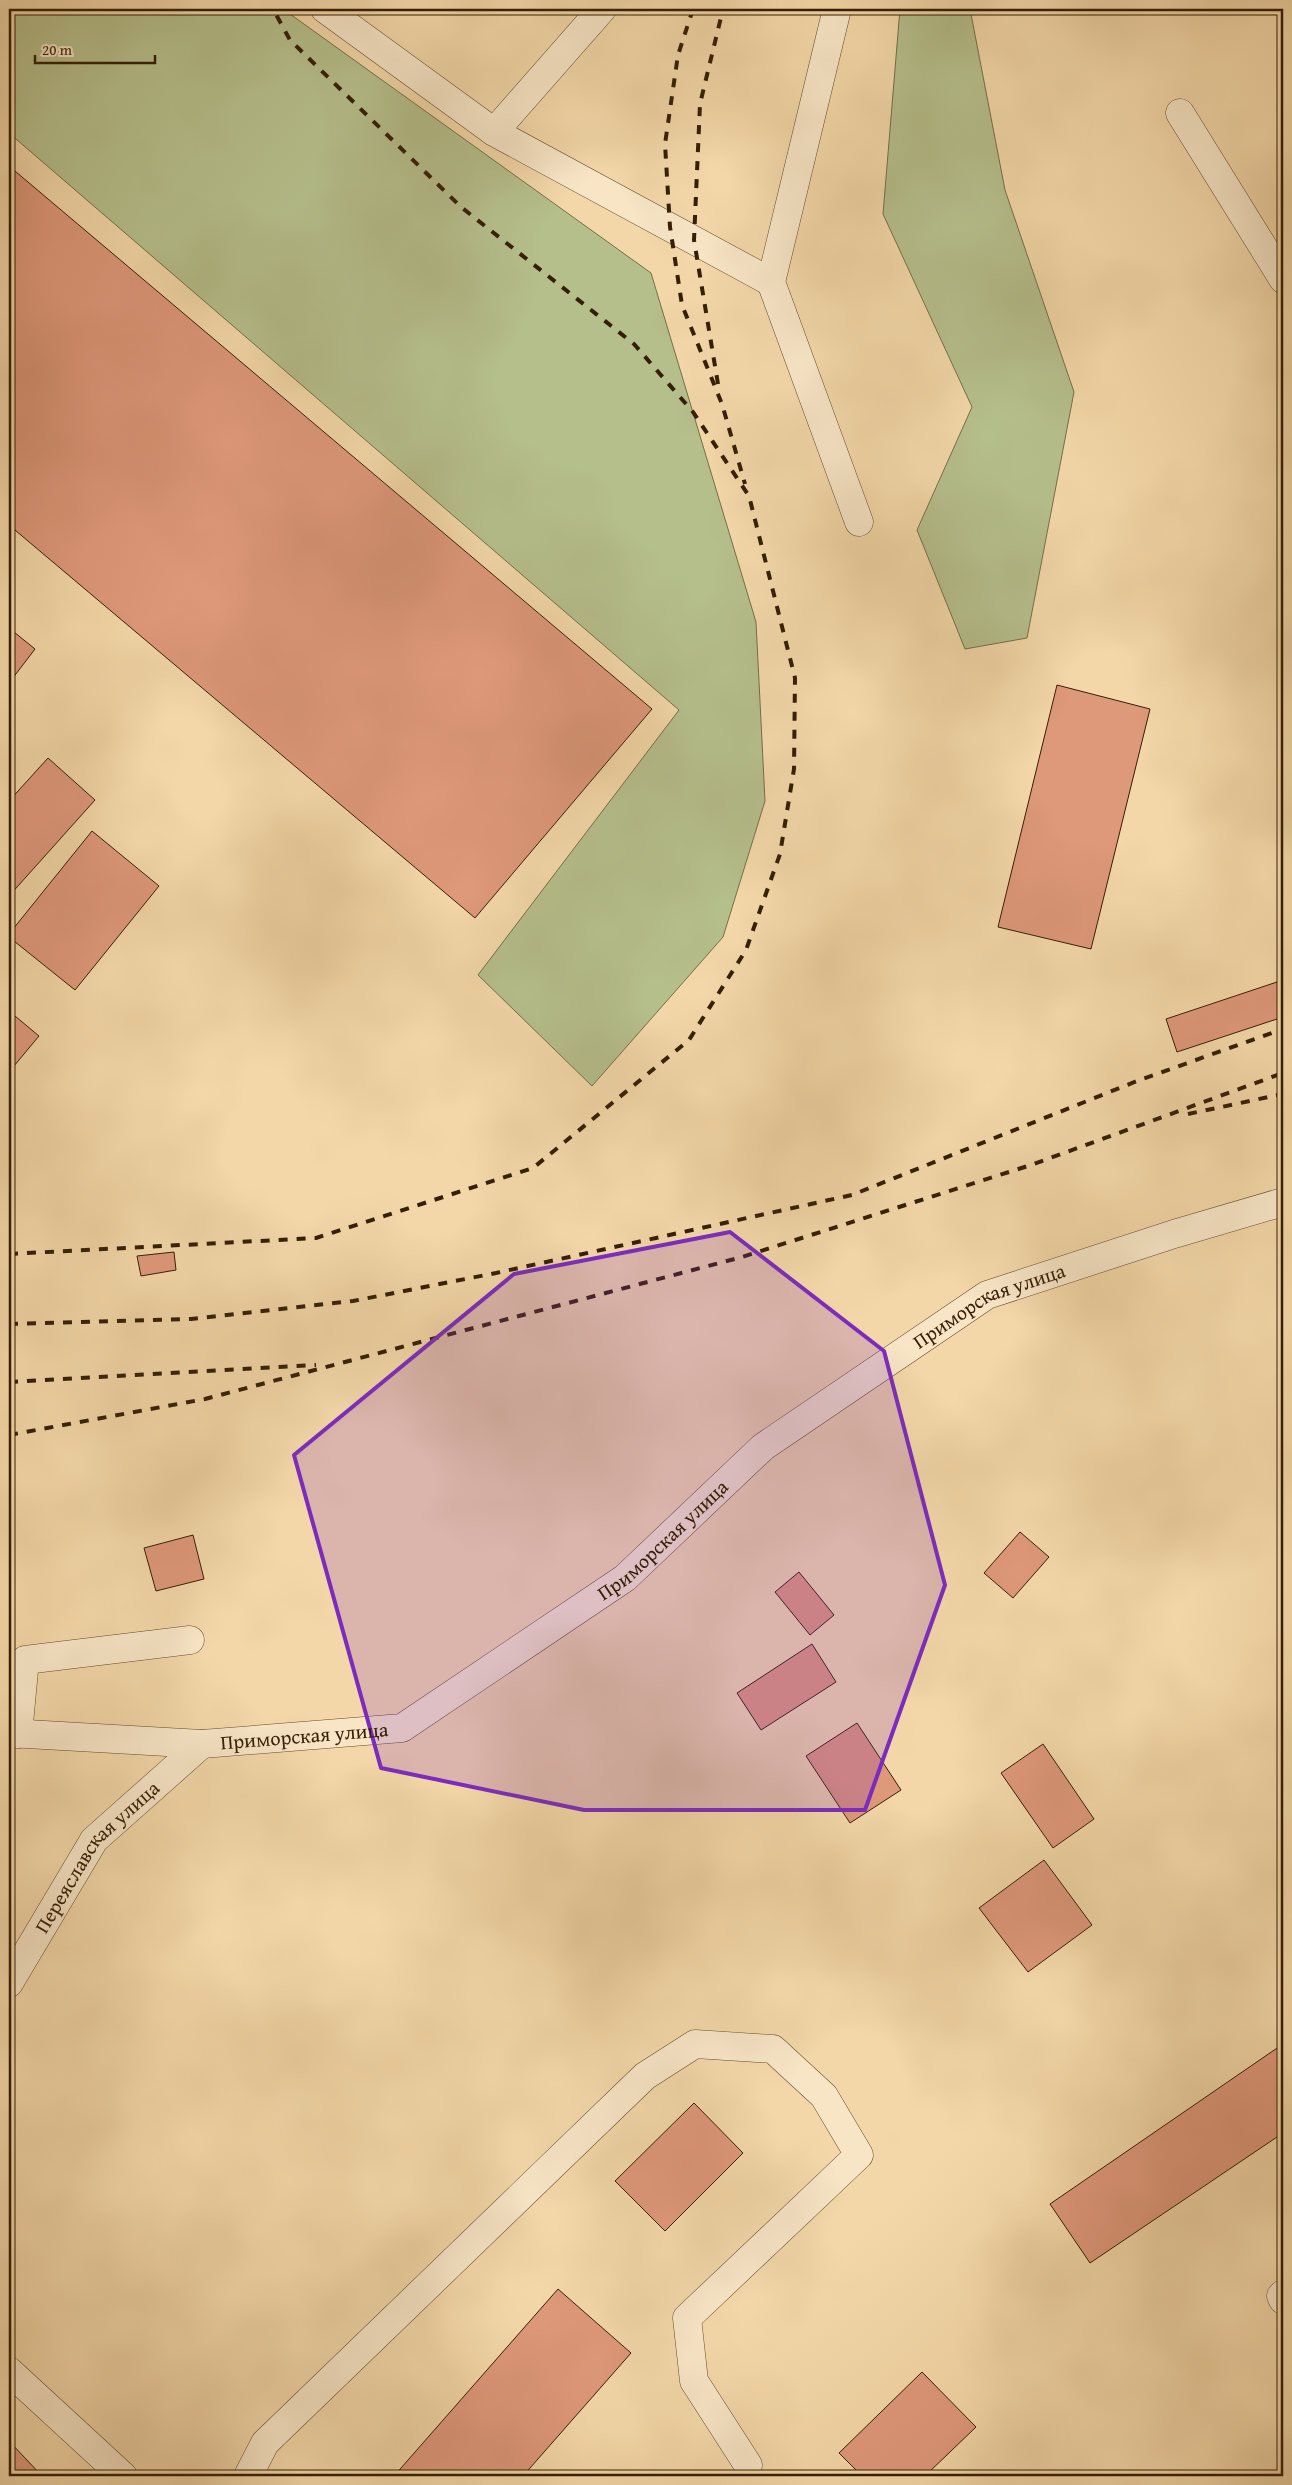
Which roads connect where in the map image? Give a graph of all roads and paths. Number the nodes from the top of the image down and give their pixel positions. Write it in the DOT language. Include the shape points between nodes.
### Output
graph roads {
  1 [pos="325,9"];
  2 [pos="602,9"];
  3 [pos="837,9"];
  4 [pos="1180,112"];
  5 [pos="494,132"];
  6 [pos="1283,280"];
  7 [pos="771,282"];
  8 [pos="859,522"];
  9 [pos="1283,1202"];
  10 [pos="190,1640"];
  11 [pos="13,1733"];
  12 [pos="202,1744"];
  13 [pos="9,1983"];
  14 [pos="1283,2294"];
  15 [pos="1283,2300"];
  16 [pos="9,2371"];
  17 [pos="748,2472"];
  18 [pos="124,2476"];
  19 [pos="248,2476"];
  1 -- 5 [label="street"];
  2 -- 5 [label="street"];
  3 -- 7 [label="street"];
  4 -- 6 [label="street"];
  5 -- 7 [label="street"];
  7 -- 8 [label="street"];
  9 -- 12 [label="street, Приморская улица" via="987,1296 763,1447 624,1578 402,1728"];
  10 -- 11 [label="street" via="25,1660"];
  11 -- 12 [label="street, Приморская улица"];
  12 -- 13 [label="street, Переяславская улица" via="94,1840"];
  14 -- 15 [label="street"];
  16 -- 18 [label="street"];
  17 -- 19 [label="street" via="694,2380 687,2318 859,2155 824,2096 773,2049 695,2044 645,2076 265,2443"];
}
